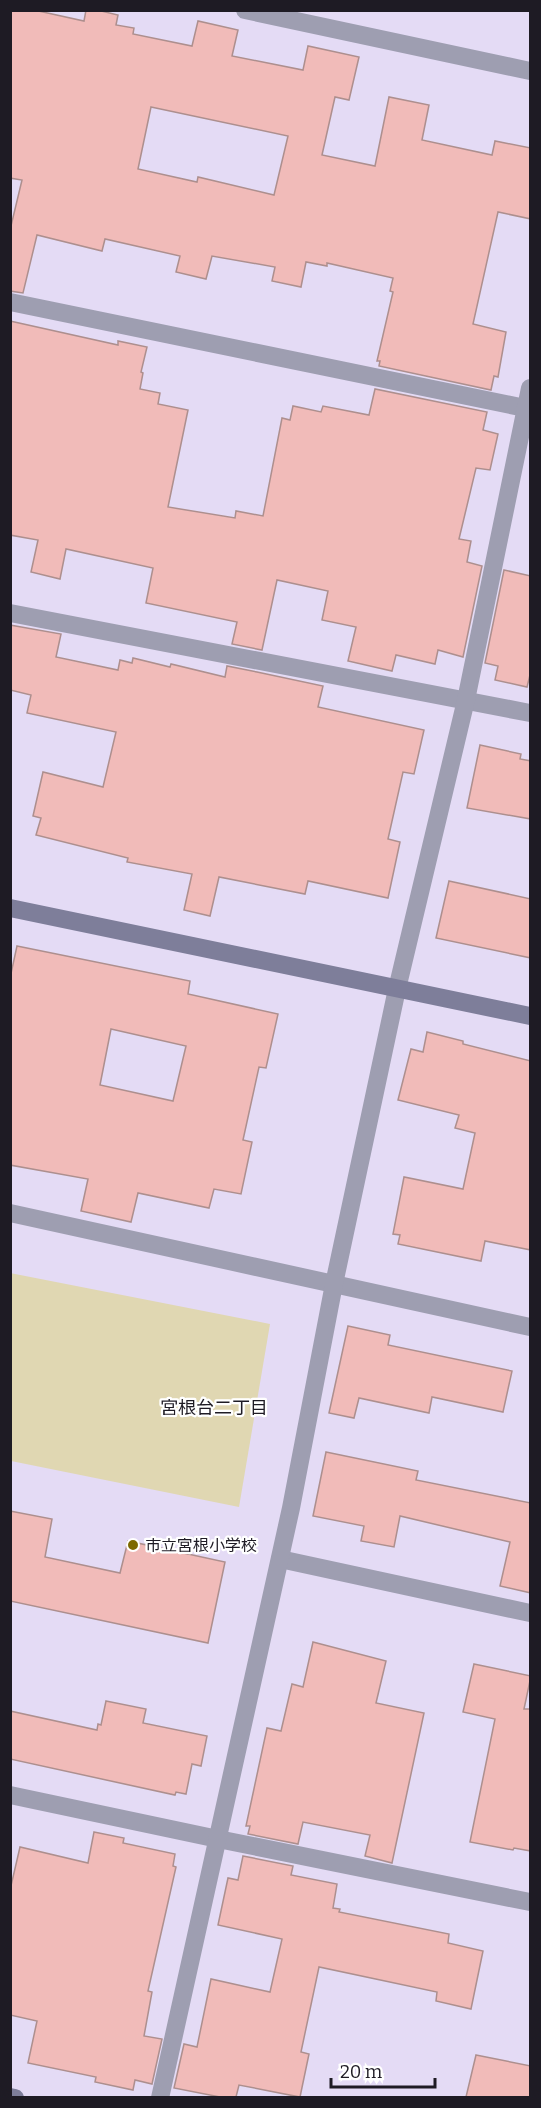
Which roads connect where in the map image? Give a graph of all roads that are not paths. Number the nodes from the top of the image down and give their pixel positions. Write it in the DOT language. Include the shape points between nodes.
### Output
graph roads {
  1 [pos="245,10"];
  2 [pos="531,71"];
  3 [pos="10,302"];
  4 [pos="531,388"];
  5 [pos="528,409"];
  6 [pos="10,613"];
  7 [pos="466,700"];
  8 [pos="531,713"];
  9 [pos="10,908"];
  10 [pos="397,989"];
  11 [pos="531,1016"];
  12 [pos="10,1213"];
  13 [pos="334,1284"];
  14 [pos="531,1327"];
  15 [pos="279,1559"];
  16 [pos="531,1613"];
  17 [pos="10,1795"];
  18 [pos="218,1839"];
  19 [pos="531,1902"];
  20 [pos="160,2097"];
  1 -- 2 [label="street"];
  3 -- 5 [label="street"];
  4 -- 5 [label="street"];
  5 -- 7 [label="street"];
  6 -- 7 [label="street"];
  7 -- 8 [label="street"];
  7 -- 10 [label="street"];
  9 -- 10 [label="street"];
  10 -- 11 [label="street"];
  10 -- 13 [label="street"];
  12 -- 13 [label="street"];
  13 -- 14 [label="street"];
  13 -- 15 [label="street"];
  15 -- 16 [label="street"];
  15 -- 18 [label="street"];
  17 -- 18 [label="street"];
  18 -- 19 [label="street"];
  18 -- 20 [label="street"];
}
